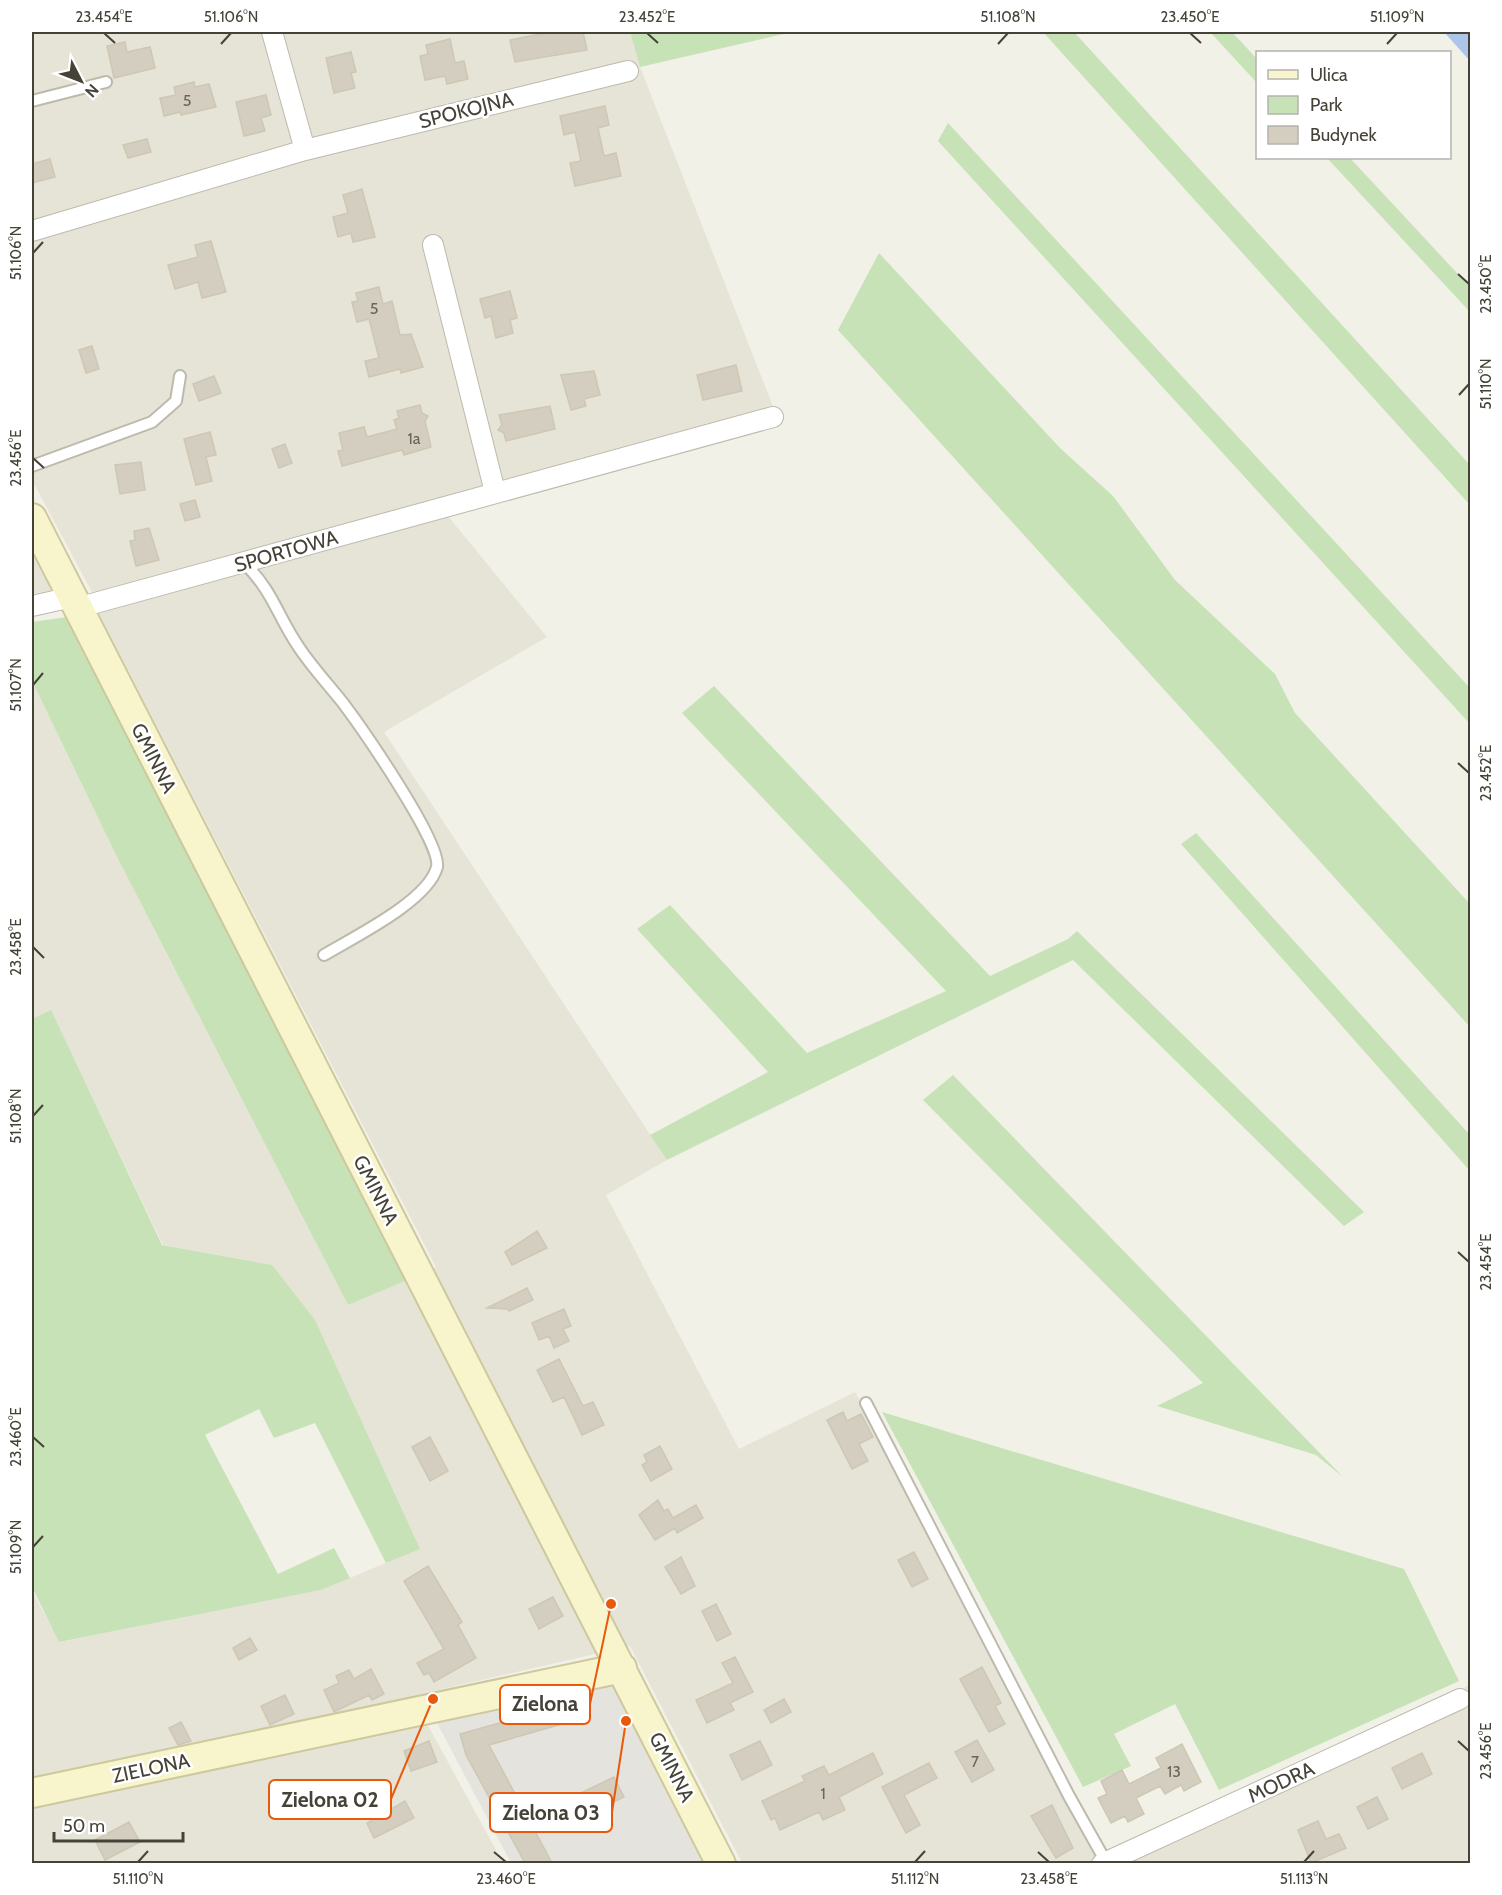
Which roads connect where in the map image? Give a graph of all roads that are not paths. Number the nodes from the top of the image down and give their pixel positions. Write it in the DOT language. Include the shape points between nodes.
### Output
graph roads {
  1 [pos="272,32"];
  2 [pos="628,71"];
  3 [pos="106,82"];
  4 [pos="32,101"];
  5 [pos="305,150"];
  6 [pos="32,231"];
  7 [pos="433,245"];
  8 [pos="180,376"];
  9 [pos="773,417"];
  10 [pos="32,466"];
  11 [pos="495,492"];
  12 [pos="32,518"];
  13 [pos="244,563"];
  14 [pos="75,603"];
  15 [pos="32,606"];
  16 [pos="324,955"];
  17 [pos="866,1403"];
  18 [pos="622,1668"];
  19 [pos="1460,1700"];
  20 [pos="32,1793"];
  21 [pos="721,1863"];
  22 [pos="1104,1863"];
  1 -- 5 [label="street"];
  2 -- 5 [label="street, SPOKOJNA"];
  3 -- 4 [label="lane"];
  5 -- 6 [label="street, SPOKOJNA"];
  7 -- 11 [label="street"];
  8 -- 10 [label="lane" via="176,401 152,422"];
  9 -- 11 [label="street, SPORTOWA"];
  11 -- 13 [label="street, SPORTOWA"];
  12 -- 14 [label="main road, GMINNA"];
  13 -- 14 [label="street, SPORTOWA"];
  13 -- 16 [label="lane" via="266,587 297,645 376,752 436,852 437,865 432,877 414,898"];
  14 -- 15 [label="street, SPORTOWA"];
  14 -- 18 [label="main road, GMINNA"];
  17 -- 22 [label="lane"];
  18 -- 20 [label="main road, ZIELONA"];
  18 -- 21 [label="main road, GMINNA"];
  19 -- 22 [label="street, MODRA"];
}
